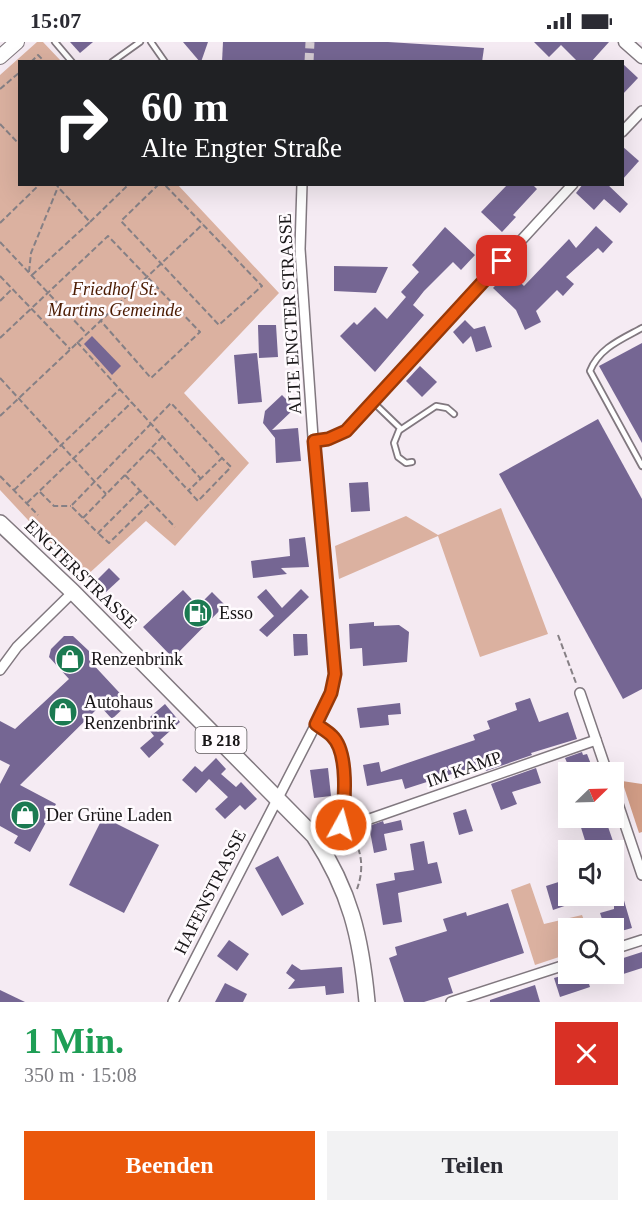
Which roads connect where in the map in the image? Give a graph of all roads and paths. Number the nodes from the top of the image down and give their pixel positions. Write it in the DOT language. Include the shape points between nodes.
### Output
graph roads {
  1 [pos="16,42"];
  2 [pos="55,42"];
  3 [pos="140,42"];
  4 [pos="151,42"];
  5 [pos="625,42"];
  6 [pos="0,57"];
  7 [pos="642,57"];
  8 [pos="70,60"];
  9 [pos="115,60"];
  10 [pos="164,60"];
  11 [pos="18,74"];
  12 [pos="0,89"];
  13 [pos="642,111"];
  14 [pos="0,124"];
  15 [pos="624,130"];
  16 [pos="18,143"];
  17 [pos="38,186"];
  18 [pos="57,186"];
  19 [pos="127,186"];
  20 [pos="157,186"];
  21 [pos="166,186"];
  22 [pos="302,186"];
  23 [pos="571,186"];
  24 [pos="90,222"];
  25 [pos="0,223"];
  26 [pos="203,224"];
  27 [pos="0,242"];
  28 [pos="161,264"];
  29 [pos="29,272"];
  30 [pos="32,275"];
  31 [pos="0,276"];
  32 [pos="147,276"];
  33 [pos="12,289"];
  34 [pos="48,292"];
  35 [pos="0,301"];
  36 [pos="31,309"];
  37 [pos="100,320"];
  38 [pos="642,328"];
  39 [pos="86,333"];
  40 [pos="0,338"];
  41 [pos="77,342"];
  42 [pos="70,349"];
  43 [pos="0,378"];
  44 [pos="120,389"];
  45 [pos="19,398"];
  46 [pos="132,402"];
  47 [pos="373,402"];
  48 [pos="454,414"];
  49 [pos="0,416"];
  50 [pos="151,423"];
  51 [pos="400,430"];
  52 [pos="163,436"];
  53 [pos="314,441"];
  54 [pos="61,444"];
  55 [pos="150,450"];
  56 [pos="73,458"];
  57 [pos="222,458"];
  58 [pos="412,462"];
  59 [pos="642,466"];
  60 [pos="0,476"];
  61 [pos="125,476"];
  62 [pos="201,479"];
  63 [pos="94,482"];
  64 [pos="14,490"];
  65 [pos="39,491"];
  66 [pos="140,491"];
  67 [pos="189,491"];
  68 [pos="106,494"];
  69 [pos="151,502"];
  70 [pos="27,503"];
  71 [pos="70,506"];
  72 [pos="38,515"];
  73 [pos="83,518"];
  74 [pos="0,523"];
  75 [pos="175,526"];
  76 [pos="98,533"];
  77 [pos="74,592"];
  78 [pos="558,635"];
  79 [pos="0,670"];
  80 [pos="580,693"];
  81 [pos="316,724"];
  82 [pos="596,740"];
  83 [pos="604,762"];
  84 [pos="277,797"];
  85 [pos="624,822"];
  86 [pos="341,825"];
  87 [pos="642,875"];
  88 [pos="357,891"];
  89 [pos="642,940"];
  90 [pos="624,946"];
  91 [pos="558,967"];
  92 [pos="173,1002"];
  93 [pos="367,1002"];
  94 [pos="451,1002"];
  1 -- 6 [label="main road"];
  2 -- 8 [label="lane"];
  3 -- 9 [label="lane"];
  4 -- 10 [label="lane"];
  5 -- 7 [label="street"];
  11 -- 12 [label="path"];
  13 -- 15 [label="street"];
  14 -- 16 [label="path"];
  17 -- 25 [label="path"];
  18 -- 24 [label="path"];
  18 -- 29 [label="path" via="31,253"];
  19 -- 24 [label="path"];
  20 -- 28 [label="path" via="121,221"];
  21 -- 26 [label="path"];
  22 -- 53 [label="street, ALTE ENGTER STRASSE" via="300,249"];
  23 -- 47 [label="street"];
  24 -- 30 [label="path"];
  26 -- 28 [label="path"];
  26 -- 28 [label="path" via="262,286 219,325"];
  27 -- 29 [label="path"];
  28 -- 32 [label="path"];
  29 -- 30 [label="path"];
  30 -- 34 [label="path"];
  31 -- 33 [label="path"];
  32 -- 34 [label="path" via="108,236"];
  32 -- 37 [label="path"];
  32 -- 37 [label="path" via="200,332 151,378"];
  33 -- 35 [label="path"];
  33 -- 36 [label="path"];
  34 -- 36 [label="path"];
  34 -- 39 [label="path"];
  36 -- 40 [label="path"];
  36 -- 42 [label="path"];
  37 -- 39 [label="path"];
  38 -- 59 [label="lane" via="608,348 590,371"];
  39 -- 41 [label="path"];
  41 -- 42 [label="path"];
  41 -- 44 [label="path"];
  42 -- 45 [label="path"];
  43 -- 45 [label="path"];
  44 -- 46 [label="path"];
  44 -- 54 [label="path"];
  45 -- 49 [label="path"];
  45 -- 54 [label="path"];
  46 -- 50 [label="path"];
  46 -- 56 [label="path"];
  47 -- 51 [label="lane"];
  47 -- 53 [label="street" via="346,431"];
  48 -- 51 [label="lane" via="436,406"];
  50 -- 52 [label="path"];
  50 -- 57 [label="path" via="171,403"];
  50 -- 63 [label="path"];
  51 -- 58 [label="lane" via="395,452 400,460"];
  52 -- 55 [label="path"];
  52 -- 62 [label="path"];
  53 -- 81 [label="street, ALTE ENGTER STRASSE" via="335,674 331,693"];
  54 -- 56 [label="path"];
  54 -- 64 [label="path"];
  55 -- 61 [label="path"];
  55 -- 67 [label="path"];
  56 -- 63 [label="path"];
  56 -- 65 [label="path"];
  57 -- 62 [label="path"];
  57 -- 67 [label="path" via="231,467 198,501"];
  60 -- 64 [label="path"];
  61 -- 66 [label="path"];
  61 -- 68 [label="path"];
  62 -- 67 [label="path"];
  63 -- 68 [label="path"];
  63 -- 71 [label="path"];
  64 -- 70 [label="path"];
  65 -- 70 [label="path"];
  65 -- 71 [label="path" via="54,506"];
  66 -- 69 [label="path"];
  66 -- 76 [label="path"];
  68 -- 73 [label="path"];
  69 -- 75 [label="path"];
  69 -- 76 [label="path" via="109,543"];
  70 -- 72 [label="path"];
  71 -- 73 [label="path"];
  73 -- 76 [label="path"];
  74 -- 77 [label="main road, ENGTERSTRASSE / B 218"];
  77 -- 79 [label="street" via="17,647"];
  77 -- 84 [label="main road, ENGTERSTRASSE / B 218"];
  78 -- 80 [label="path"];
  80 -- 82 [label="street"];
  81 -- 84 [label="street, ALTE ENGTER STRASSE"];
  81 -- 86 [label="street" via="333,736 341,750 345,800"];
  82 -- 83 [label="street"];
  82 -- 86 [label="street, IM KAMP" via="361,822"];
  84 -- 92 [label="street, HAFENSTRASSE"];
  84 -- 93 [label="main road, ENGTERSTRASSE / B 218" via="314,836 346,895 360,942"];
  85 -- 87 [label="street"];
  86 -- 88 [label="path" via="359,844 362,874"];
  89 -- 90 [label="street"];
  91 -- 94 [label="street"];
}
